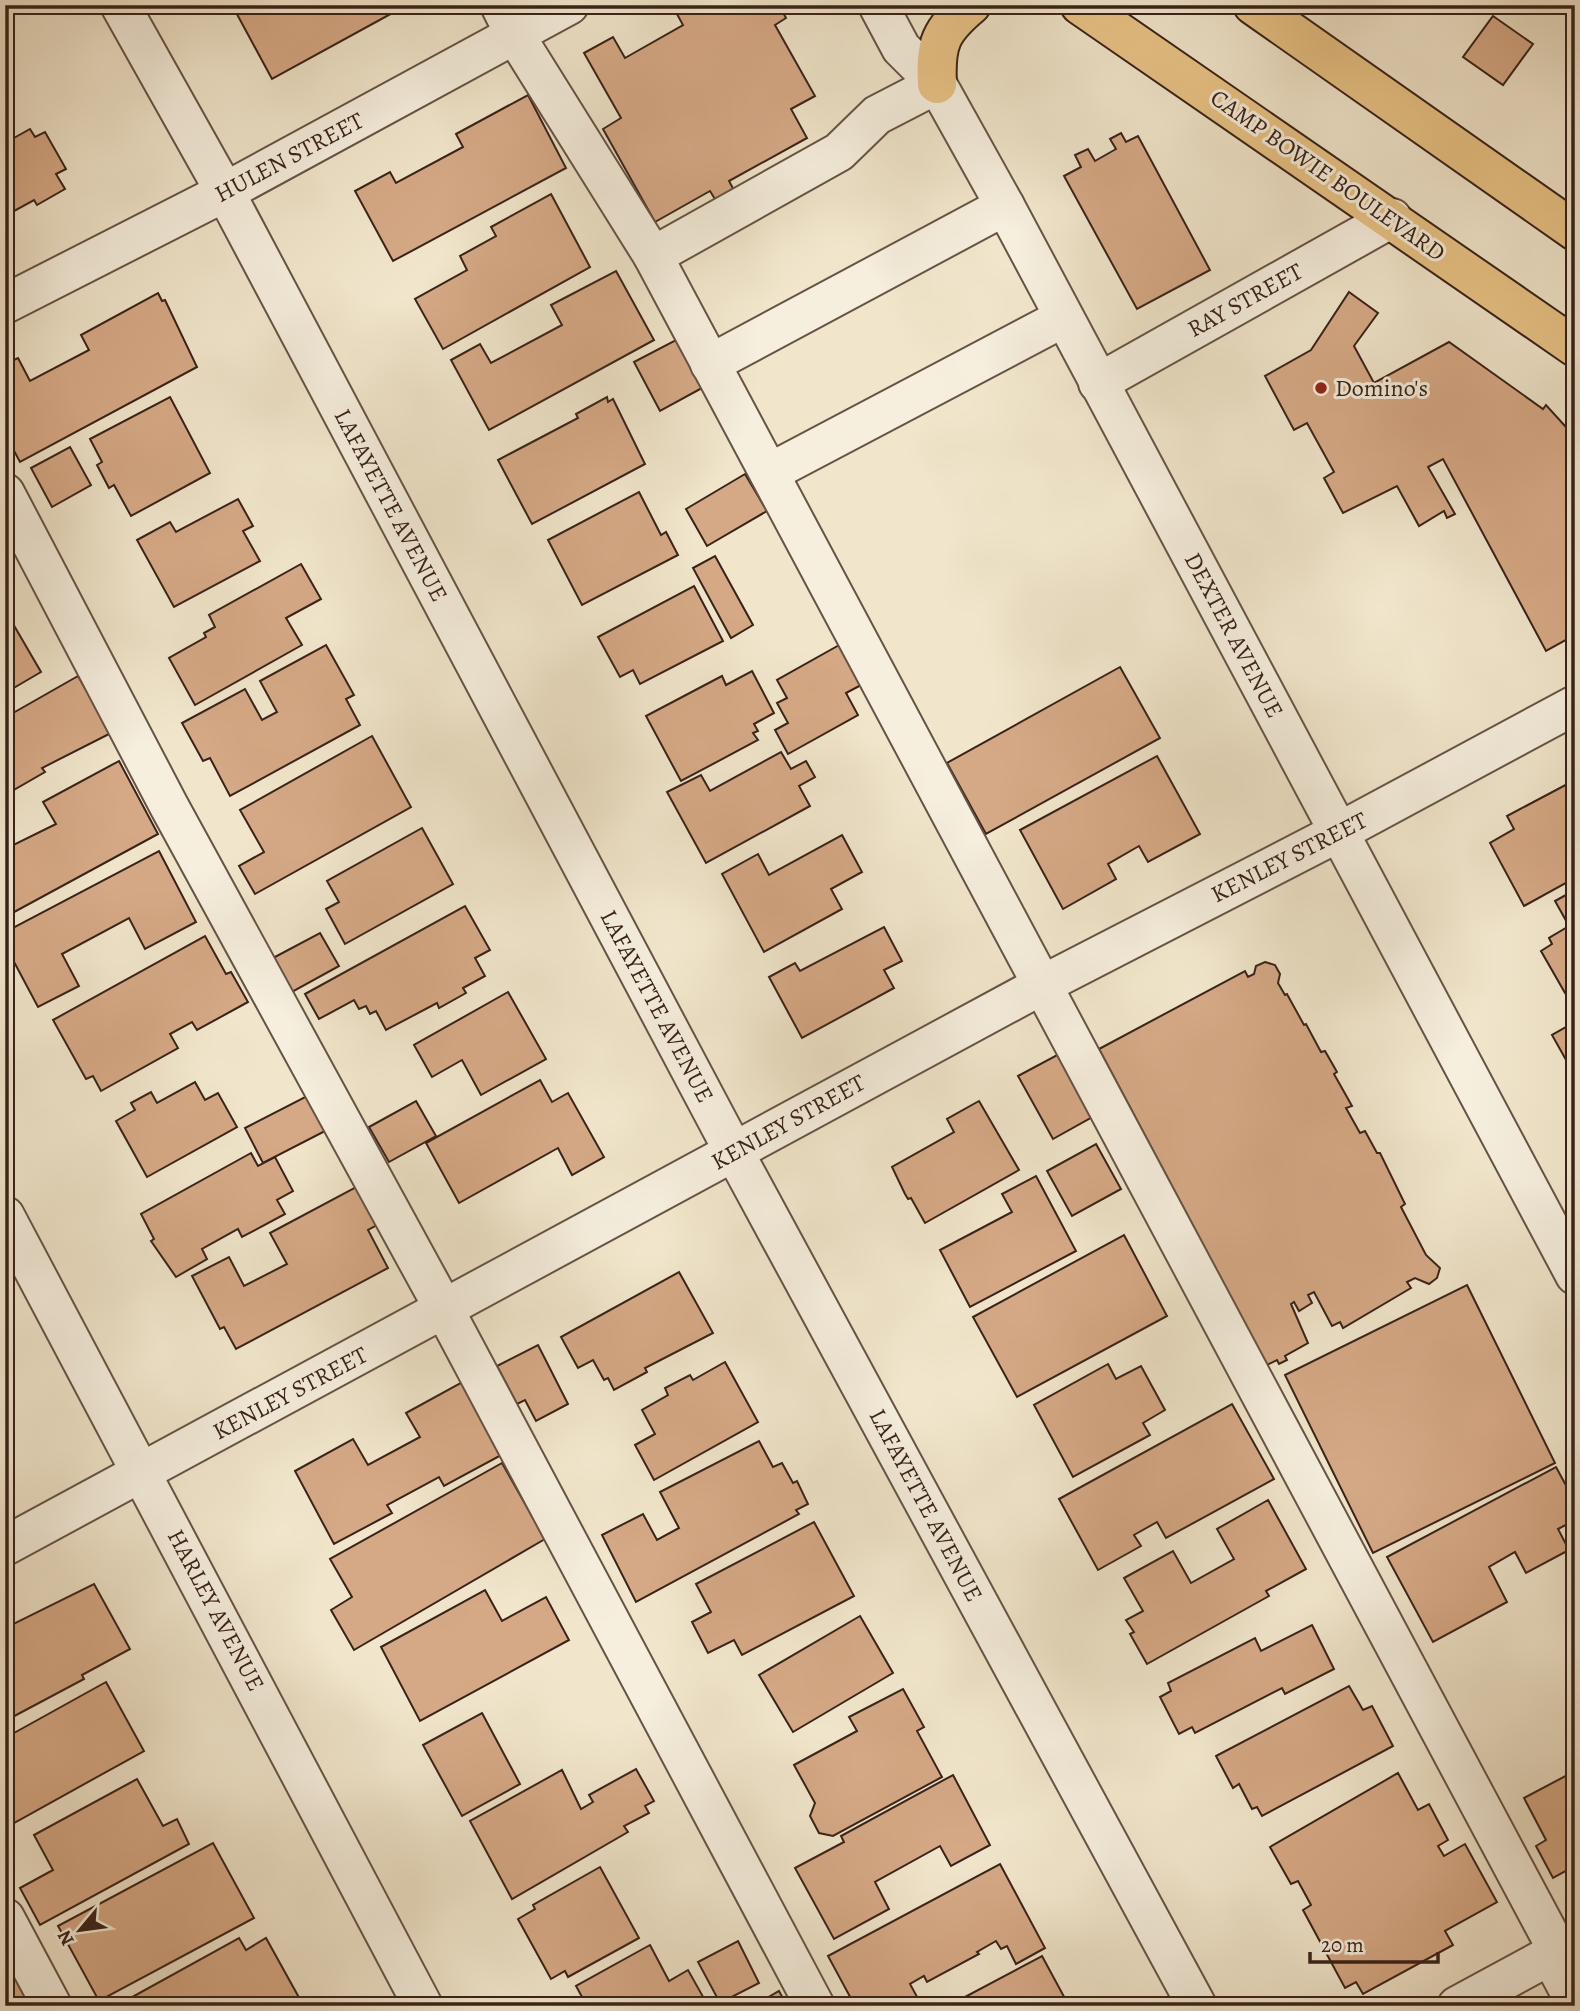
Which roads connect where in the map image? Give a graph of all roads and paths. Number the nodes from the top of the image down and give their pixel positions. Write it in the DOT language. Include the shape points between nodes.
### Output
graph roads {
  1 [pos="120,5"];
  2 [pos="569,5"];
  3 [pos="878,5"];
  4 [pos="971,5"];
  5 [pos="1080,5"];
  6 [pos="1253,5"];
  7 [pos="508,20"];
  8 [pos="937,84"];
  9 [pos="225,192"];
  10 [pos="1005,206"];
  11 [pos="1392,218"];
  12 [pos="1575,231"];
  13 [pos="653,256"];
  14 [pos="5,304"];
  15 [pos="1063,318"];
  16 [pos="1575,347"];
  17 [pos="710,364"];
  18 [pos="1098,383"];
  19 [pos="769,473"];
  20 [pos="5,493"];
  21 [pos="1575,705"];
  22 [pos="1339,832"];
  23 [pos="1042,985"];
  24 [pos="734,1152"];
  25 [pos="5,1216"];
  26 [pos="1575,1275"];
  27 [pos="444,1309"];
  28 [pos="143,1472"];
  29 [pos="5,1546"];
  30 [pos="5,1918"];
  31 [pos="1561,1949"];
  32 [pos="1575,2002"];
  33 [pos="52,2006"];
  34 [pos="424,2006"];
  35 [pos="816,2006"];
  36 [pos="1196,2006"];
  37 [pos="1457,2006"];
  1 -- 9 [label="street, LAFAYETTE AVENUE"];
  2 -- 7 [label="street, HULEN STREET"];
  3 -- 8 [label="street, DEXTER AVENUE" via="901,48"];
  4 -- 8 [label="main road" via="953,20 935,51"];
  5 -- 11 [label="main road, CAMP BOWIE BOULEVARD"];
  6 -- 12 [label="main road"];
  7 -- 9 [label="street, HULEN STREET"];
  7 -- 13 [label="street"];
  8 -- 10 [label="street, DEXTER AVENUE"];
  8 -- 13 [label="street" via="877,116 839,152"];
  9 -- 14 [label="street, HULEN STREET"];
  9 -- 24 [label="street, LAFAYETTE AVENUE"];
  10 -- 15 [label="street, DEXTER AVENUE"];
  10 -- 17 [label="street"];
  11 -- 16 [label="main road, CAMP BOWIE BOULEVARD"];
  11 -- 18 [label="street, RAY STREET"];
  13 -- 17 [label="street"];
  15 -- 18 [label="street, DEXTER AVENUE"];
  15 -- 19 [label="street"];
  17 -- 19 [label="street"];
  18 -- 22 [label="street, DEXTER AVENUE"];
  19 -- 23 [label="street"];
  20 -- 27 [label="street" via="169,806"];
  21 -- 22 [label="street, KENLEY STREET"];
  22 -- 23 [label="street, KENLEY STREET"];
  22 -- 26 [label="street, DEXTER AVENUE"];
  23 -- 24 [label="street, KENLEY STREET"];
  23 -- 31 [label="street"];
  24 -- 27 [label="street, KENLEY STREET"];
  24 -- 36 [label="street, LAFAYETTE AVENUE"];
  25 -- 28 [label="street, HARLEY AVENUE"];
  27 -- 28 [label="street, KENLEY STREET"];
  27 -- 35 [label="street"];
  28 -- 29 [label="street, KENLEY STREET"];
  28 -- 34 [label="street, HARLEY AVENUE"];
  30 -- 33 [label="street"];
  31 -- 32 [label="street"];
  31 -- 37 [label="street"];
}
